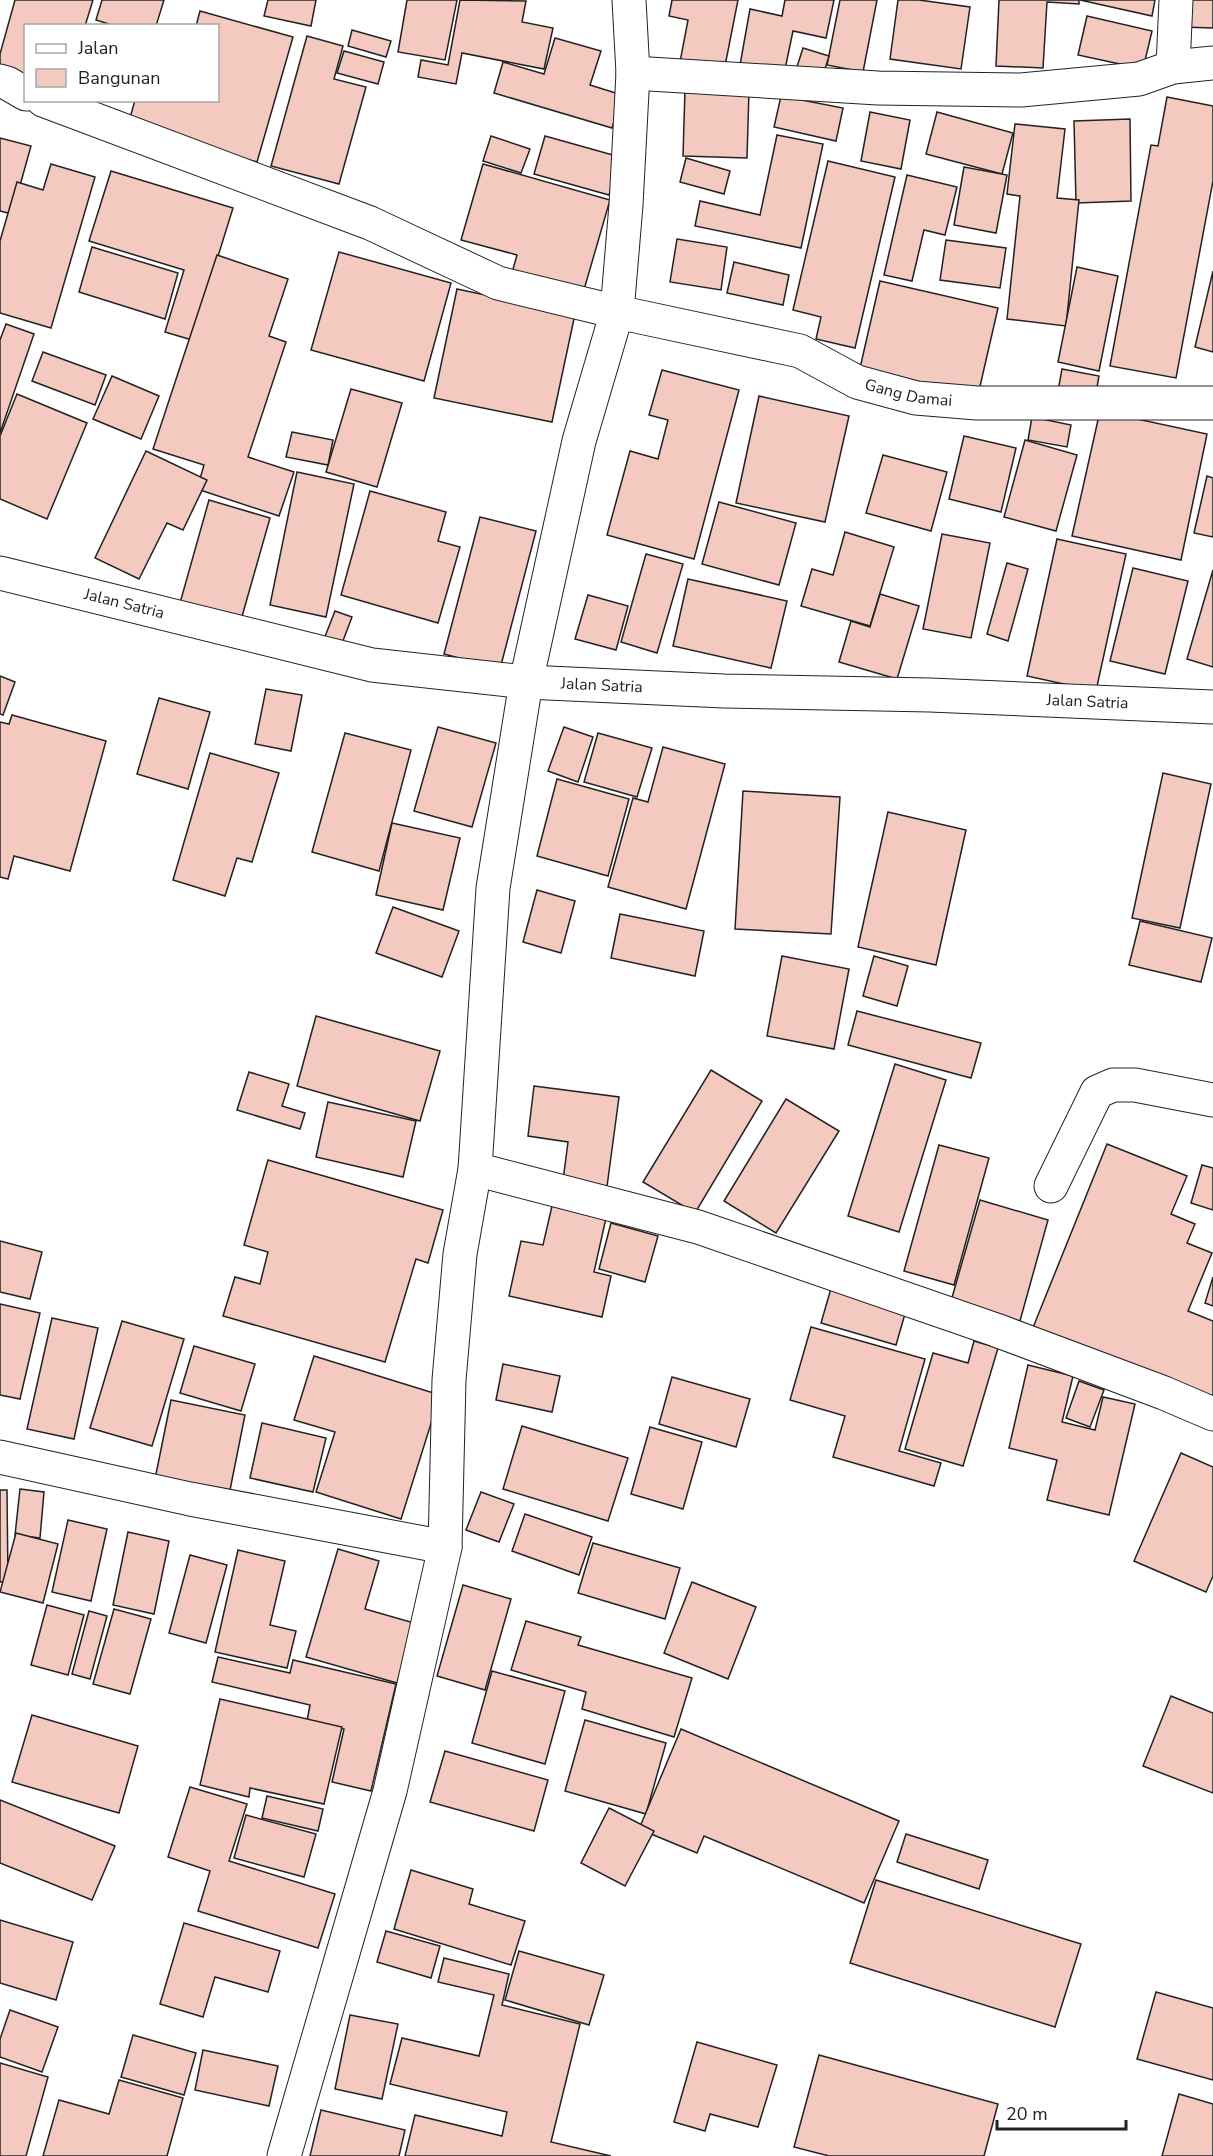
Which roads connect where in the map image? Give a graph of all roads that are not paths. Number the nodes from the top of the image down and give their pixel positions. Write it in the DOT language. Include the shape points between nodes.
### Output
graph roads {
  1 [pos="629,0"];
  2 [pos="1176,0"];
  3 [pos="1213,63"];
  4 [pos="1173,67"];
  5 [pos="633,73"];
  6 [pos="0,81"];
  7 [pos="24,93"];
  8 [pos="49,102"];
  9 [pos="616,312"];
  10 [pos="1213,403"];
  11 [pos="0,573"];
  12 [pos="526,682"];
  13 [pos="1213,707"];
  14 [pos="1213,1100"];
  15 [pos="476,1169"];
  16 [pos="1052,1186"];
  17 [pos="1213,1414"];
  18 [pos="0,1457"];
  19 [pos="445,1547"];
  20 [pos="284,2156"];
  1 -- 5 [label="street"];
  2 -- 4 [label="street"];
  3 -- 4 [label="street"];
  4 -- 5 [label="street" via="1139,79 1021,90 878,88"];
  5 -- 9 [label="street"];
  6 -- 7 [label="street"];
  8 -- 9 [label="street, Gang Damai" via="370,223 498,283"];
  9 -- 10 [label="street, Gang Damai" via="800,351 856,382 916,398 977,403"];
  9 -- 12 [label="street" via="579,441"];
  11 -- 12 [label="street, Jalan Satria" via="372,665"];
  12 -- 13 [label="street, Jalan Satria"];
  12 -- 15 [label="street" via="494,888"];
  14 -- 16 [label="street" via="1135,1085 1113,1085 1097,1092"];
  15 -- 17 [label="street" via="698,1227 996,1330"];
  15 -- 19 [label="street" via="460,1254 449,1380"];
  18 -- 19 [label="street" via="190,1499"];
  19 -- 20 [label="street" via="390,1791"];
}
